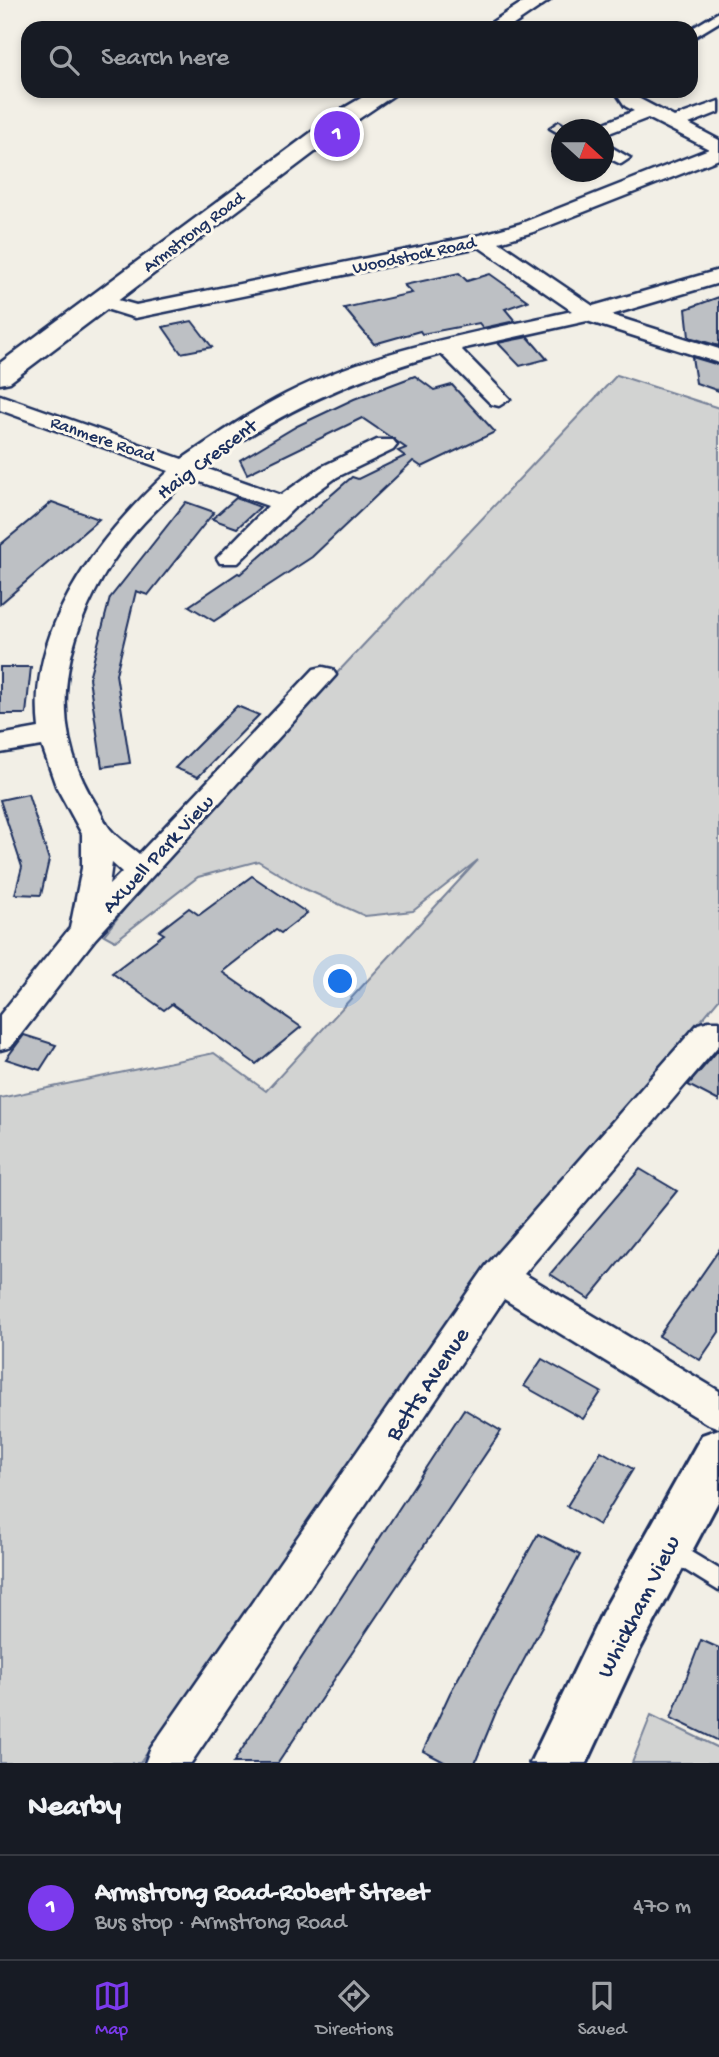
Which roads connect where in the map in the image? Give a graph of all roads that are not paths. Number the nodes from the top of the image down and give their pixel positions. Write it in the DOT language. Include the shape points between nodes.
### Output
graph roads {
  1 [pos="540,0"];
  2 [pos="719,16"];
  3 [pos="506,21"];
  4 [pos="698,30"];
  5 [pos="377,98"];
  6 [pos="628,98"];
  7 [pos="719,106"];
  8 [pos="649,111"];
  9 [pos="673,124"];
  10 [pos="614,126"];
  11 [pos="719,150"];
  12 [pos="483,240"];
  13 [pos="719,276"];
  14 [pos="100,301"];
  15 [pos="591,314"];
  16 [pos="446,346"];
  17 [pos="719,356"];
  18 [pos="0,376"];
  19 [pos="499,399"];
  20 [pos="0,402"];
  21 [pos="385,445"];
  22 [pos="187,468"];
  23 [pos="284,504"];
  24 [pos="229,558"];
  25 [pos="323,676"];
  26 [pos="53,735"];
  27 [pos="0,744"];
  28 [pos="97,834"];
  29 [pos="140,872"];
  30 [pos="84,931"];
  31 [pos="719,1033"];
  32 [pos="0,1038"];
  33 [pos="499,1277"];
  34 [pos="719,1412"];
  35 [pos="719,1451"];
  36 [pos="667,1547"];
  37 [pos="719,1581"];
  38 [pos="166,1763"];
  39 [pos="558,1763"];
  1 -- 3 [label="street"];
  2 -- 4 [label="street"];
  5 -- 14 [label="street, Armstrong Road"];
  6 -- 8 [label="street"];
  7 -- 9 [label="street"];
  8 -- 9 [label="street"];
  8 -- 10 [label="street"];
  9 -- 11 [label="street"];
  11 -- 12 [label="street, Woodstock Road" via="526,228"];
  12 -- 14 [label="street, Woodstock Road" via="135,312"];
  12 -- 15 [label="street"];
  13 -- 15 [label="street, Haig Crescent"];
  14 -- 18 [label="street, Armstrong Road"];
  15 -- 16 [label="street, Haig Crescent"];
  15 -- 17 [label="street"];
  16 -- 19 [label="street"];
  16 -- 22 [label="street, Haig Crescent" via="337,379 261,416"];
  20 -- 22 [label="street, Ranmere Road"];
  21 -- 23 [label="street" via="329,472"];
  22 -- 23 [label="street, Ranmere Road"];
  22 -- 26 [label="street, Haig Crescent" via="142,508 91,571 52,676"];
  23 -- 24 [label="street"];
  25 -- 29 [label="street, Axwell Park View"];
  26 -- 27 [label="street"];
  26 -- 28 [label="street, Haig Crescent" via="68,783"];
  28 -- 29 [label="street"];
  28 -- 30 [label="street" via="96,872"];
  29 -- 30 [label="street, Axwell Park View"];
  30 -- 32 [label="street, Axwell Park View"];
  31 -- 33 [label="street, Betts Avenue" via="709,1033"];
  33 -- 34 [label="street"];
  33 -- 38 [label="street, Betts Avenue"];
  35 -- 36 [label="main road, Whickham View"];
  36 -- 37 [label="lane"];
  36 -- 39 [label="main road, Whickham View"];
}
